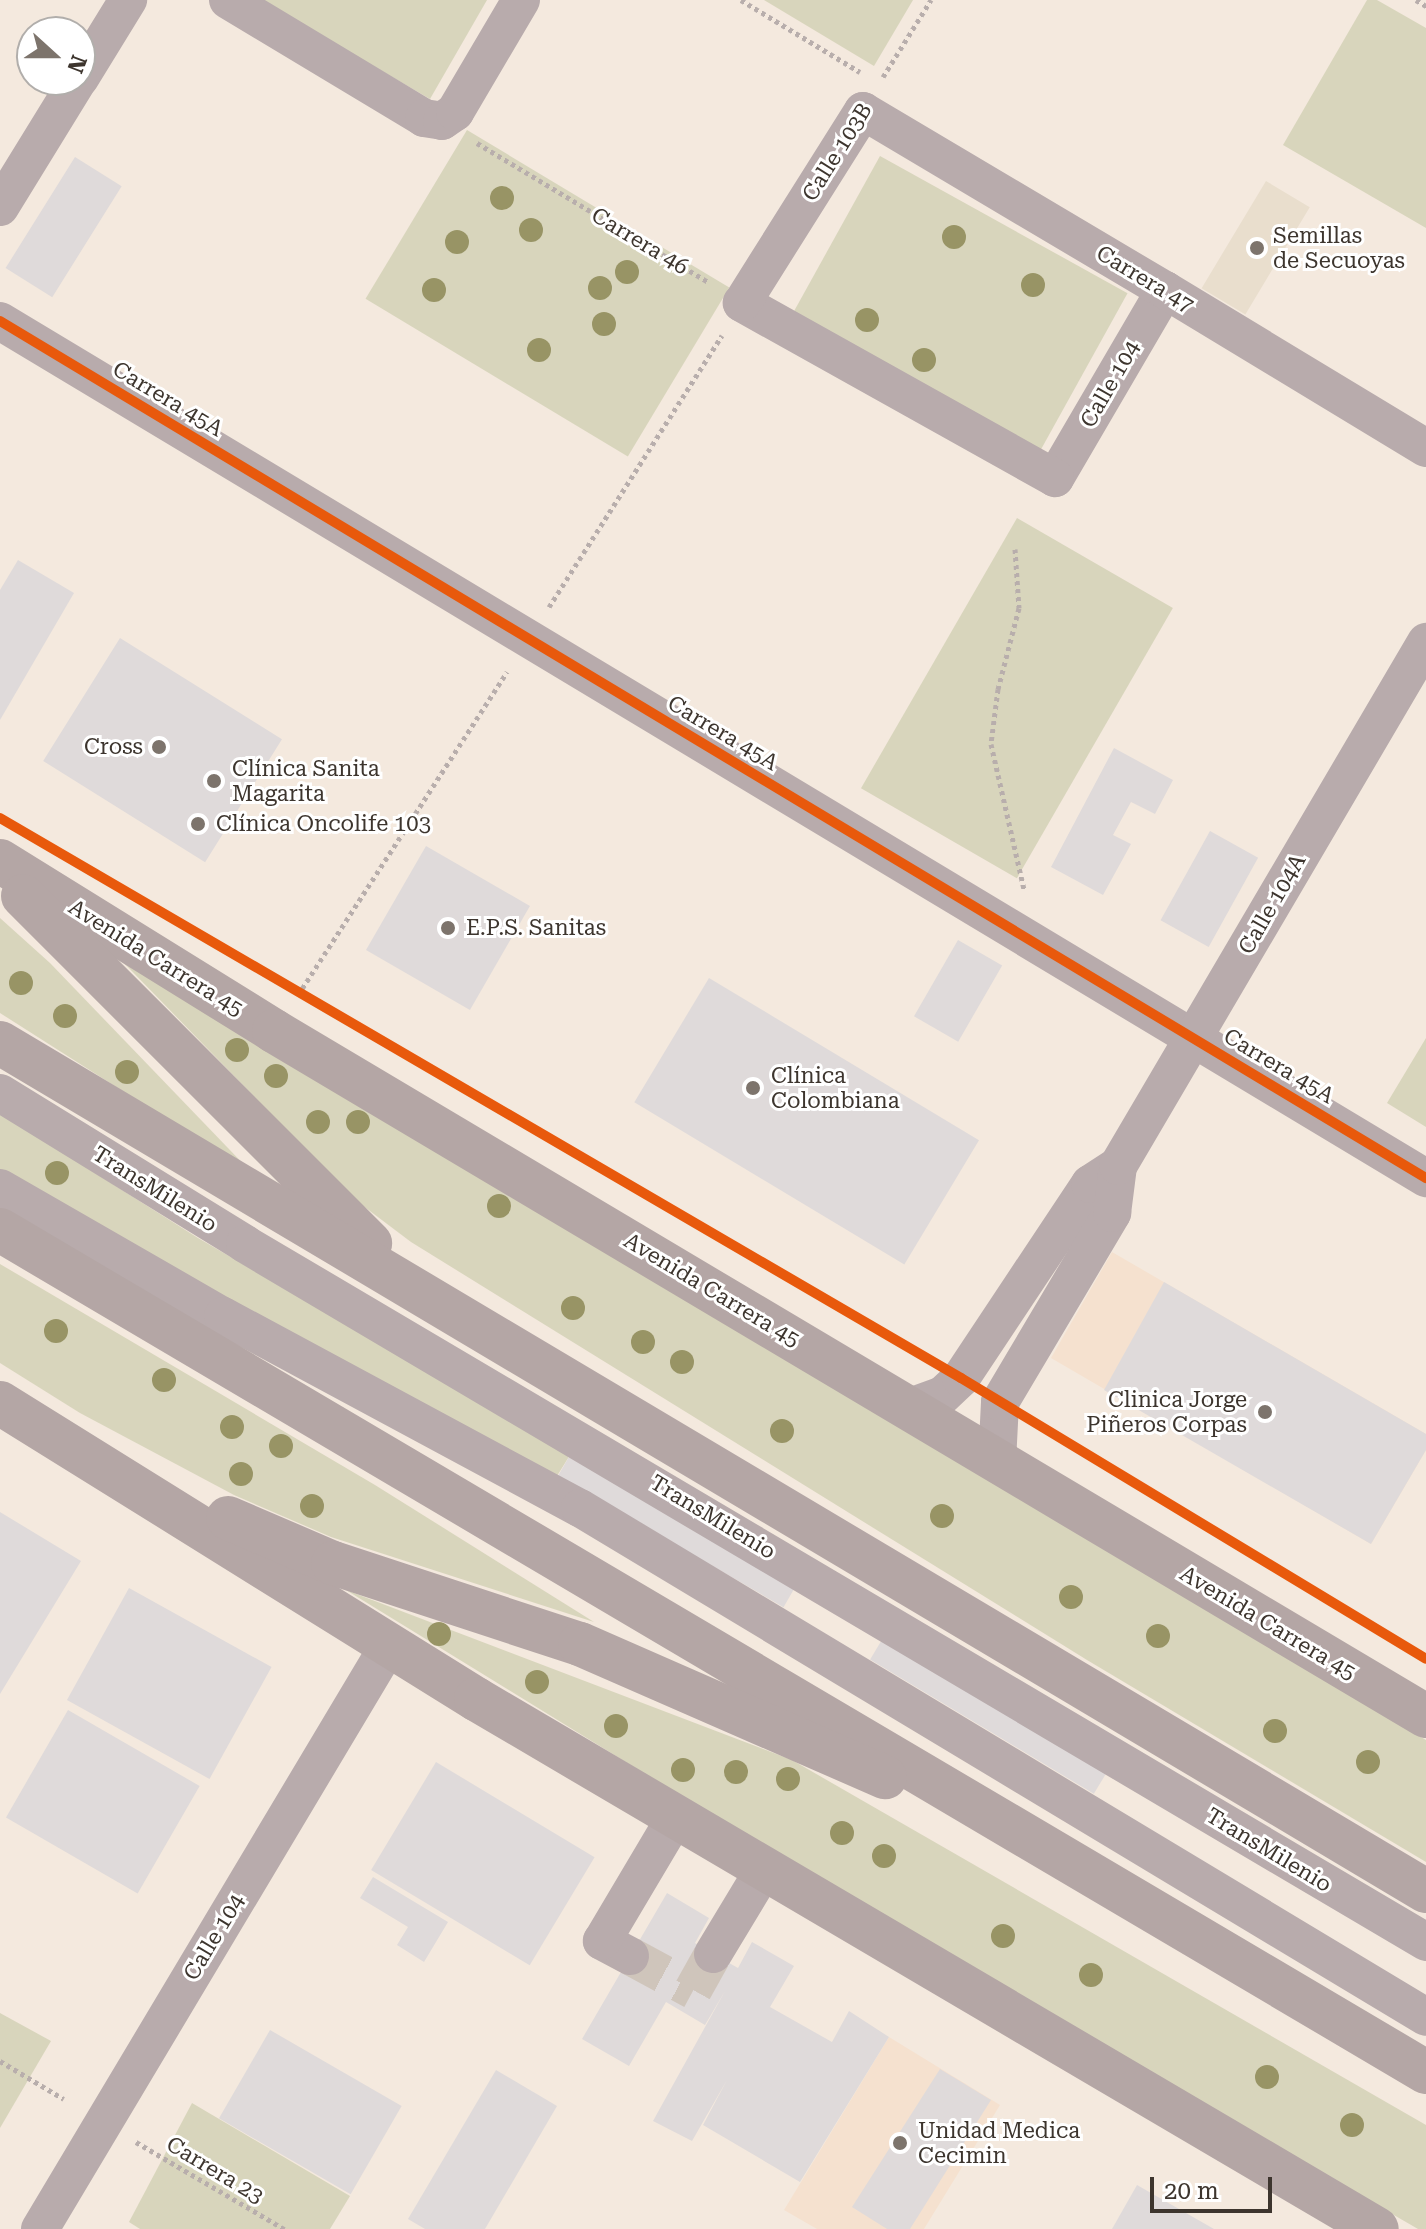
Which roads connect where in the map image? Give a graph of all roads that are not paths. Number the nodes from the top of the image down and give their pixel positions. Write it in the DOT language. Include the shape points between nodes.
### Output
graph roads {
  1 [pos="128,0"];
  2 [pos="228,0"];
  3 [pos="521,0"];
  4 [pos="96,52"];
  5 [pos="69,96"];
  6 [pos="871,97"];
  7 [pos="0,207"];
  8 [pos="1165,290"];
  9 [pos="0,321"];
  10 [pos="1426,448"];
  11 [pos="1055,478"];
  12 [pos="1426,642"];
  13 [pos="0,861"];
  14 [pos="0,873"];
  15 [pos="1193,1038"];
  16 [pos="0,1043"];
  17 [pos="0,1093"];
  18 [pos="1118,1166"];
  19 [pos="1426,1178"];
  20 [pos="0,1188"];
  21 [pos="0,1230"];
  22 [pos="420,1292"];
  23 [pos="0,1403"];
  24 [pos="907,1408"];
  25 [pos="90,1458"];
  26 [pos="997,1462"];
  27 [pos="389,1645"];
  28 [pos="1426,1716"];
  29 [pos="675,1818"];
  30 [pos="1031,1839"];
  31 [pos="763,1871"];
  32 [pos="1426,1891"];
  33 [pos="1426,1942"];
  34 [pos="713,1954"];
  35 [pos="630,1956"];
  36 [pos="1426,2017"];
  37 [pos="1426,2072"];
  38 [pos="1363,2226"];
  39 [pos="40,2229"];
  1 -- 4 [label="street"];
  2 -- 3 [label="street" via="424,118 442,121 455,112"];
  5 -- 7 [label="street"];
  6 -- 8 [label="street, Carrera 47"];
  6 -- 11 [label="street, Calle 103B" via="742,303"];
  8 -- 10 [label="street, Carrera 47"];
  8 -- 11 [label="street, Calle 104"];
  9 -- 15 [label="street, Carrera 45A"];
  12 -- 15 [label="street, Calle 104A"];
  13 -- 24 [label="highway, Avenida Carrera 45" via="274,1031"];
  14 -- 22 [label="highway"];
  15 -- 18 [label="street, Calle 104A"];
  15 -- 19 [label="street, Carrera 45A"];
  16 -- 22 [label="highway"];
  17 -- 33 [label="street, TransMilenio" via="245,1244"];
  18 -- 24 [label="street, Calle 104A" via="1090,1184 961,1378 943,1395"];
  18 -- 26 [label="street, Calle 104A" via="1112,1213 1000,1402"];
  20 -- 36 [label="street" via="223,1316 580,1508"];
  21 -- 30 [label="highway"];
  22 -- 32 [label="highway"];
  23 -- 25 [label="highway"];
  24 -- 26 [label="highway, Avenida Carrera 45"];
  25 -- 27 [label="highway"];
  25 -- 30 [label="highway" via="333,1563 580,1644"];
  26 -- 28 [label="highway, Avenida Carrera 45"];
  27 -- 29 [label="highway"];
  27 -- 39 [label="street, Calle 104"];
  29 -- 31 [label="highway"];
  29 -- 35 [label="street" via="602,1941"];
  30 -- 37 [label="highway"];
  31 -- 34 [label="street"];
  31 -- 38 [label="highway"];
}
